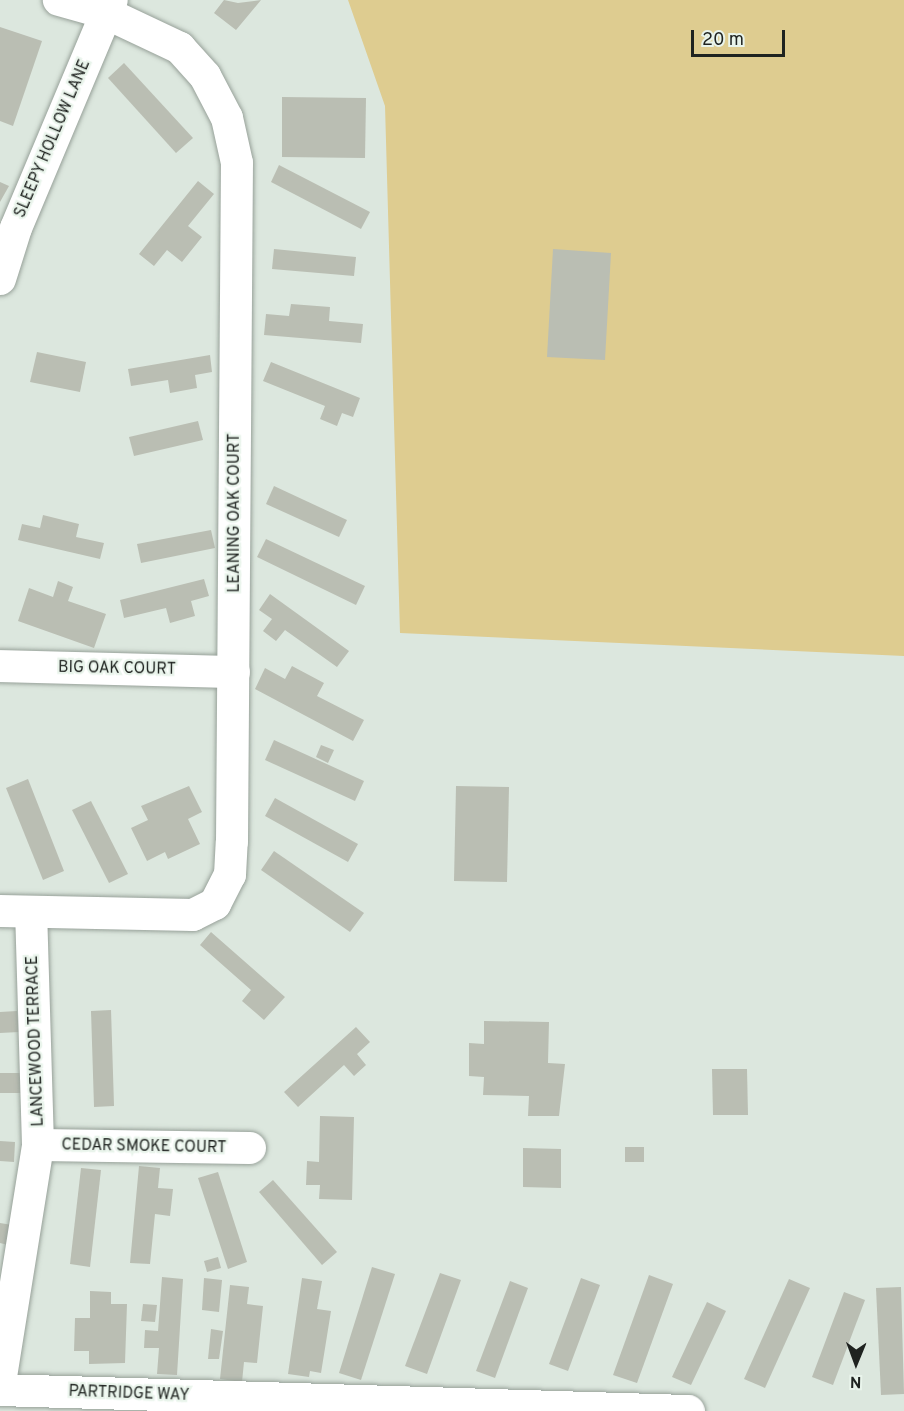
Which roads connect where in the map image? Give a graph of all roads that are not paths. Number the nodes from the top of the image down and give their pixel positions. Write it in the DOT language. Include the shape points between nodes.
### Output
graph roads {
  1 [pos="59,0"];
  2 [pos="109,7"];
  3 [pos="0,279"];
  4 [pos="0,666"];
  5 [pos="234,672"];
  6 [pos="0,911"];
  7 [pos="31,912"];
  8 [pos="38,1145"];
  9 [pos="250,1148"];
  10 [pos="0,1383"];
  11 [pos="0,1390"];
  12 [pos="313,1405"];
  13 [pos="689,1411"];
  1 -- 2 [label="street, LEANING OAK COURT"];
  2 -- 3 [label="street, SLEEPY HOLLOW LANE" via="16,228"];
  2 -- 5 [label="street, LEANING OAK COURT" via="180,48 205,76 227,118 237,163"];
  4 -- 5 [label="street, BIG OAK COURT"];
  5 -- 7 [label="street, LEANING OAK COURT" via="230,875 215,904 193,915"];
  6 -- 7 [label="street, LEANING OAK COURT"];
  7 -- 8 [label="street, LANCEWOOD TERRACE"];
  8 -- 9 [label="street, CEDAR SMOKE COURT"];
  8 -- 10 [label="street, LANCEWOOD TERRACE"];
  11 -- 12 [label="street, PARTRIDGE WAY"];
  12 -- 13 [label="street, PARTRIDGE WAY"];
}
